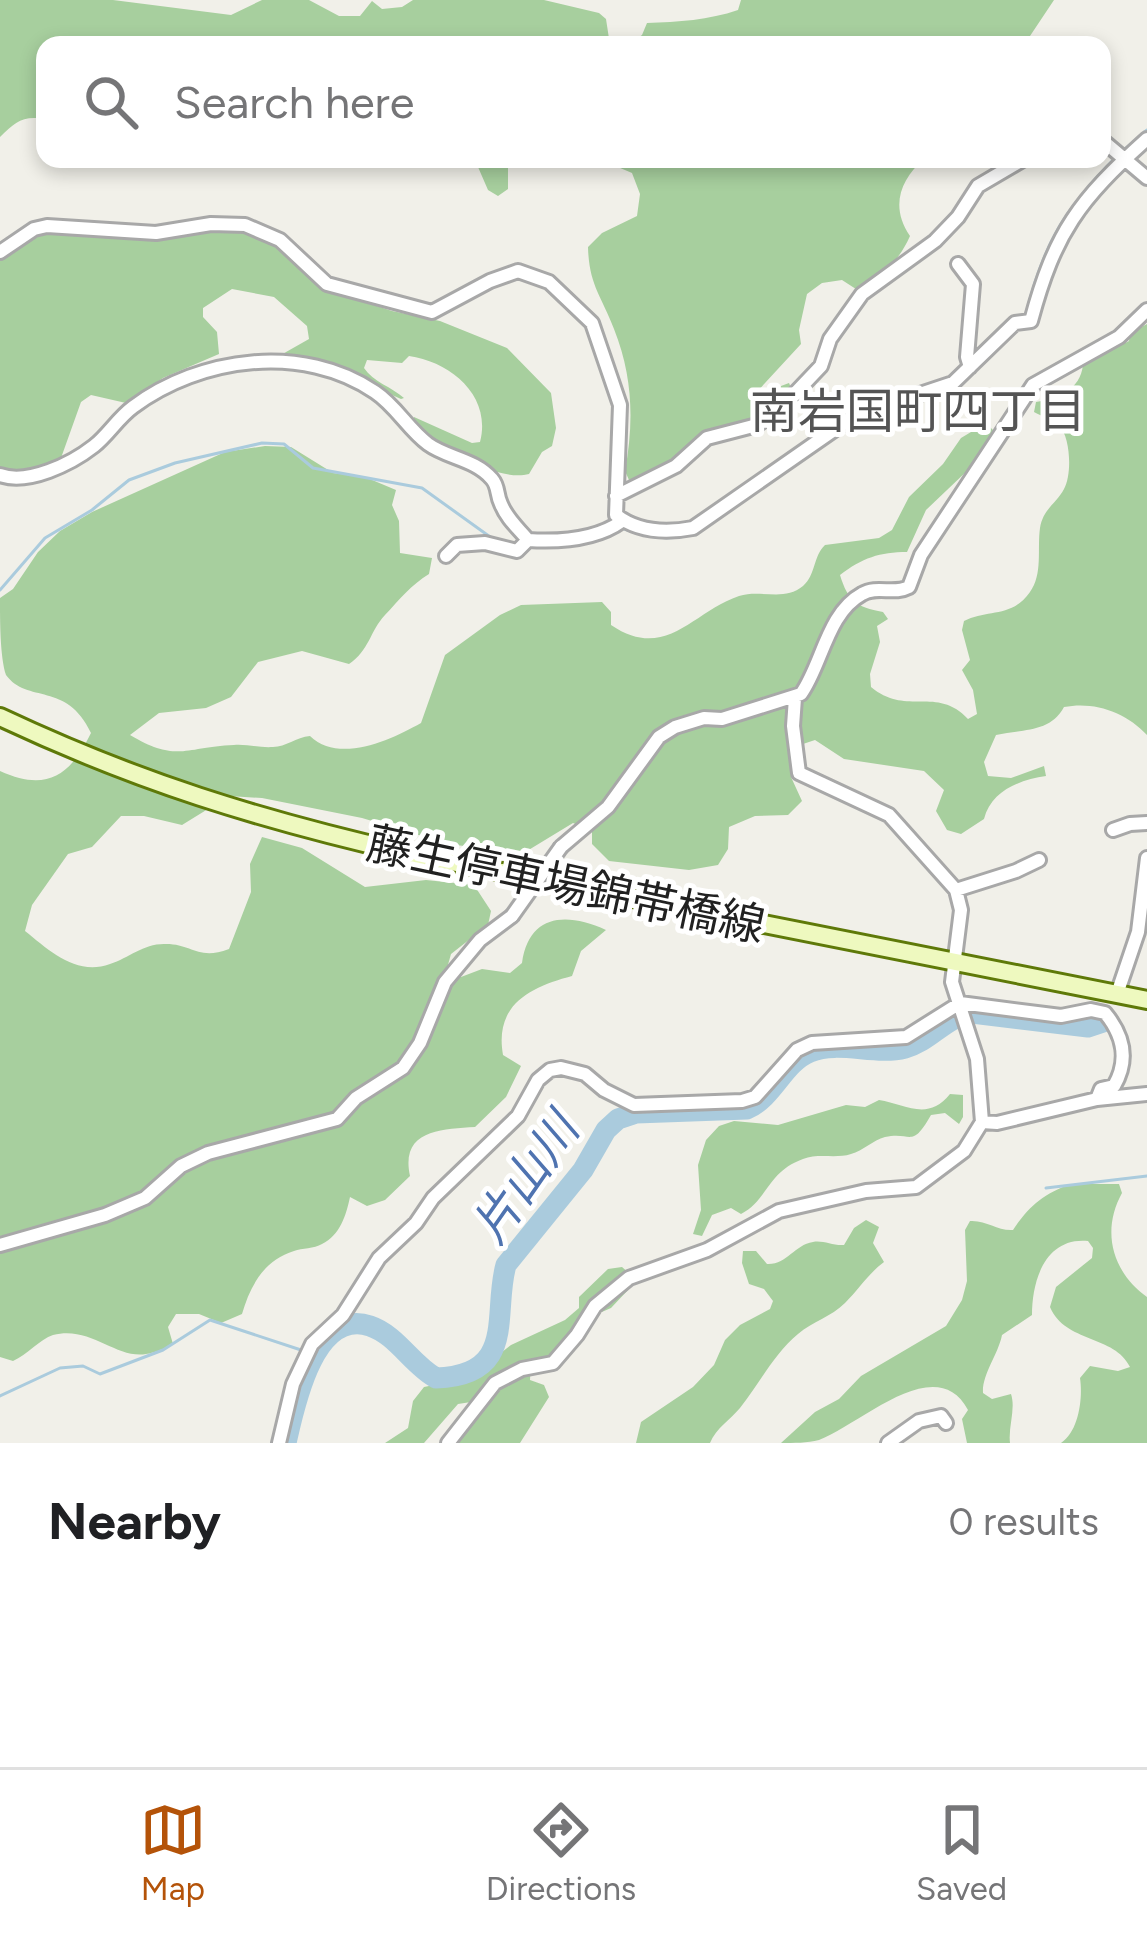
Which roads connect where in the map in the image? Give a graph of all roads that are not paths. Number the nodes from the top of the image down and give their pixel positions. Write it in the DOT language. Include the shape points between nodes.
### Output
graph roads {
  1 [pos="1147,140"];
  2 [pos="1111,147"];
  3 [pos="1126,159"];
  4 [pos="1009,168"];
  5 [pos="1147,178"];
  6 [pos="0,252"];
  7 [pos="958,264"];
  8 [pos="1147,310"];
  9 [pos="970,367"];
  10 [pos="0,475"];
  11 [pos="616,496"];
  12 [pos="622,521"];
  13 [pos="528,540"];
  14 [pos="446,556"];
  15 [pos="795,698"];
  16 [pos="0,717"];
  17 [pos="1147,823"];
  18 [pos="1113,830"];
  19 [pos="1147,858"];
  20 [pos="1039,860"];
  21 [pos="956,890"];
  22 [pos="952,962"];
  23 [pos="1117,994"];
  24 [pos="1147,1000"];
  25 [pos="962,1011"];
  26 [pos="1147,1094"];
  27 [pos="1096,1099"];
  28 [pos="982,1122"];
  29 [pos="0,1245"];
  30 [pos="946,1423"];
  31 [pos="279,1443"];
  32 [pos="448,1443"];
  33 [pos="888,1443"];
  1 -- 3 [label="street"];
  2 -- 3 [label="street"];
  3 -- 5 [label="street"];
  3 -- 9 [label="street" via="1057,240 1031,321 1015,323"];
  4 -- 11 [label="street" via="978,186 935,241 862,294 821,366 783,406 758,425 707,438 676,466"];
  6 -- 11 [label="street" via="47,226 156,233 229,223 280,241 327,284 432,312 501,275 531,273 571,299 598,334 620,405"];
  7 -- 9 [label="street" via="973,284"];
  8 -- 15 [label="street" via="1119,337 1033,385 921,555 909,587 869,590 854,600"];
  9 -- 12 [label="street" via="938,391 854,416 693,528 672,532"];
  10 -- 13 [label="street" via="18,478 63,464 97,444 134,406 208,367 289,362 356,381 433,447 487,474"];
  11 -- 12 [label="street"];
  12 -- 13 [label="street" via="565,541"];
  13 -- 14 [label="street" via="517,551 485,543 457,545"];
  15 -- 21 [label="street" via="799,773 890,815"];
  15 -- 29 [label="street, bridge" via="659,737 608,807 561,847 512,916 445,982 403,1068 338,1119 208,1153 146,1198"];
  16 -- 22 [label="main road, 藤生停車場錦帯橋線" via="183,794 294,827"];
  17 -- 18 [label="street"];
  19 -- 23 [label="street" via="1138,932"];
  20 -- 21 [label="street"];
  21 -- 22 [label="street" via="961,910"];
  22 -- 23 [label="main road, 藤生停車場錦帯橋線"];
  22 -- 25 [label="street"];
  23 -- 24 [label="main road, 藤生停車場錦帯橋線"];
  25 -- 27 [label="street" via="1105,1013 1120,1036 1124,1064"];
  25 -- 28 [label="street" via="977,1059"];
  25 -- 31 [label="street" via="906,1037 812,1043 742,1101 634,1105 573,1069 550,1070 518,1116 433,1198 312,1344"];
  26 -- 27 [label="street"];
  27 -- 28 [label="street"];
  28 -- 32 [label="street" via="964,1151 916,1187 779,1211 629,1278 595,1306 553,1363 495,1383"];
  30 -- 33 [label="street" via="941,1416 919,1421"];
}
